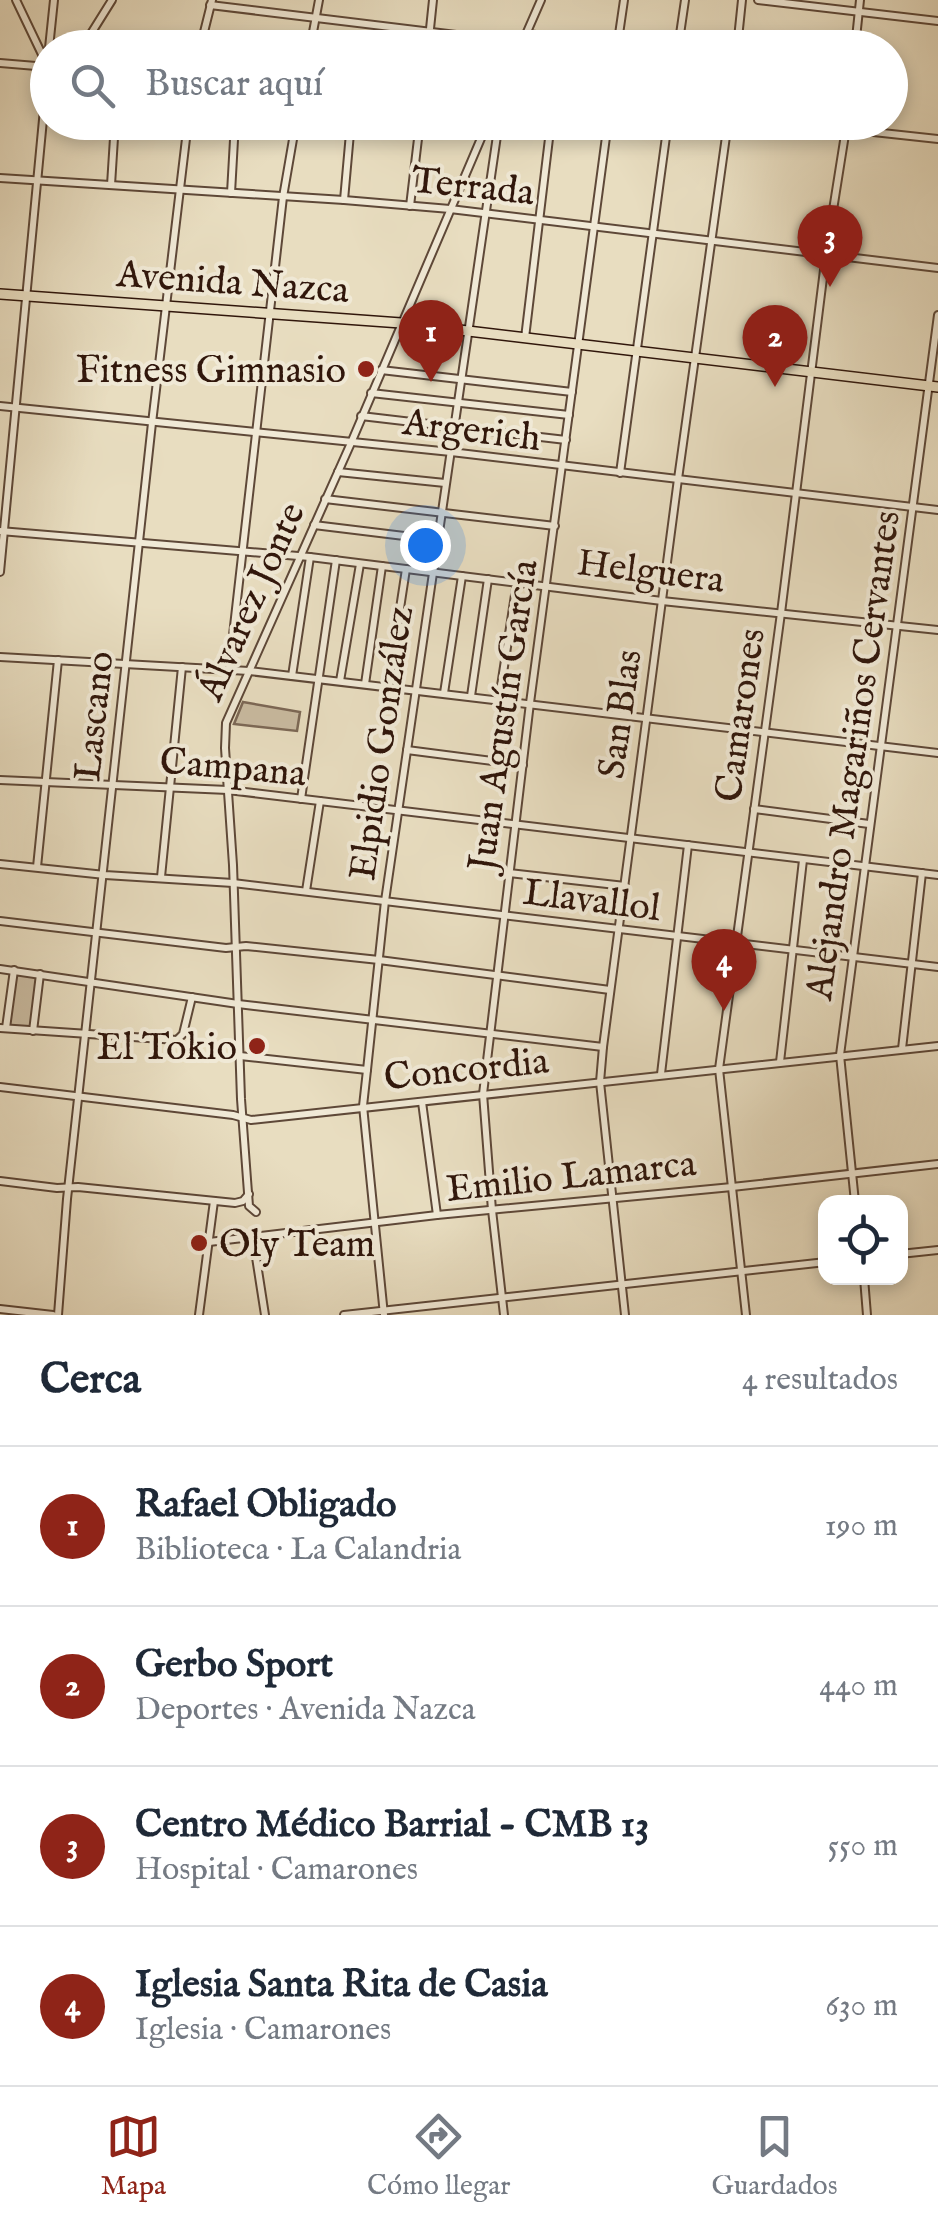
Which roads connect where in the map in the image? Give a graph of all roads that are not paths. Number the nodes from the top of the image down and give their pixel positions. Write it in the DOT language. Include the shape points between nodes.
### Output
graph roads {
  1 [pos="16,0"];
  2 [pos="54,0"];
  3 [pos="112,0"];
  4 [pos="319,0"];
  5 [pos="434,0"];
  6 [pos="541,0"];
  7 [pos="624,0"];
  8 [pos="684,0"];
  9 [pos="742,0"];
  10 [pos="758,0"];
  11 [pos="860,0"];
  12 [pos="211,3"];
  13 [pos="859,12"];
  14 [pos="316,18"];
  15 [pos="938,20"];
  16 [pos="30,30"];
  17 [pos="51,30"];
  18 [pos="93,30"];
  19 [pos="204,30"];
  20 [pos="314,30"];
  21 [pos="429,30"];
  22 [pos="528,30"];
  23 [pos="620,30"];
  24 [pos="680,30"];
  25 [pos="739,30"];
  26 [pos="857,30"];
  27 [pos="0,63"];
  28 [pos="30,66"];
  29 [pos="908,135"];
  30 [pos="938,139"];
  31 [pos="42,140"];
  32 [pos="114,140"];
  33 [pos="186,140"];
  34 [pos="234,140"];
  35 [pos="293,140"];
  36 [pos="349,140"];
  37 [pos="418,140"];
  38 [pos="480,140"];
  39 [pos="497,140"];
  40 [pos="549,140"];
  41 [pos="606,140"];
  42 [pos="665,140"];
  43 [pos="725,140"];
  44 [pos="845,140"];
  45 [pos="0,178"];
  46 [pos="38,180"];
  47 [pos="111,185"];
  48 [pos="181,190"];
  49 [pos="231,194"];
  50 [pos="282,197"];
  51 [pos="344,200"];
  52 [pos="410,206"];
  53 [pos="450,209"];
  54 [pos="487,214"];
  55 [pos="539,220"];
  56 [pos="594,226"];
  57 [pos="652,233"];
  58 [pos="711,241"];
  59 [pos="826,254"];
  60 [pos="938,268"];
  61 [pos="0,294"];
  62 [pos="27,296"];
  63 [pos="167,306"];
  64 [pos="270,312"];
  65 [pos="938,315"];
  66 [pos="401,323"];
  67 [pos="468,331"];
  68 [pos="525,338"];
  69 [pos="579,344"];
  70 [pos="637,350"];
  71 [pos="696,357"];
  72 [pos="381,370"];
  73 [pos="811,371"];
  74 [pos="462,379"];
  75 [pos="933,386"];
  76 [pos="572,392"];
  77 [pos="371,393"];
  78 [pos="459,404"];
  79 [pos="0,406"];
  80 [pos="15,407"];
  81 [pos="362,416"];
  82 [pos="569,416"];
  83 [pos="152,422"];
  84 [pos="455,428"];
  85 [pos="256,432"];
  86 [pos="566,440"];
  87 [pos="351,443"];
  88 [pos="451,452"];
  89 [pos="562,467"];
  90 [pos="338,472"];
  91 [pos="620,473"];
  92 [pos="678,479"];
  93 [pos="445,483"];
  94 [pos="796,492"];
  95 [pos="325,500"];
  96 [pos="912,507"];
  97 [pos="938,510"];
  98 [pos="441,514"];
  99 [pos="314,526"];
  100 [pos="555,526"];
  101 [pos="2,532"];
  102 [pos="436,540"];
  103 [pos="139,543"];
  104 [pos="242,552"];
  105 [pos="300,556"];
  106 [pos="310,557"];
  107 [pos="336,560"];
  108 [pos="360,564"];
  109 [pos="382,566"];
  110 [pos="406,569"];
  111 [pos="0,572"];
  112 [pos="433,572"];
  113 [pos="462,576"];
  114 [pos="488,579"];
  115 [pos="517,582"];
  116 [pos="546,585"];
  117 [pos="662,601"];
  118 [pos="781,612"];
  119 [pos="898,626"];
  120 [pos="938,630"];
  121 [pos="0,656"];
  122 [pos="58,660"];
  123 [pos="126,664"];
  124 [pos="182,667"];
  125 [pos="229,670"];
  126 [pos="249,671"];
  127 [pos="292,676"];
  128 [pos="318,679"];
  129 [pos="340,681"];
  130 [pos="365,684"];
  131 [pos="388,688"];
  132 [pos="415,691"];
  133 [pos="444,693"];
  134 [pos="471,696"];
  135 [pos="499,699"];
  136 [pos="530,703"];
  137 [pos="647,716"];
  138 [pos="764,730"];
  139 [pos="881,744"];
  140 [pos="407,750"];
  141 [pos="938,753"];
  142 [pos="523,765"];
  143 [pos="0,780"];
  144 [pos="46,782"];
  145 [pos="113,785"];
  146 [pos="169,788"];
  147 [pos="228,790"];
  148 [pos="301,799"];
  149 [pos="320,801"];
  150 [pos="754,810"];
  151 [pos="398,811"];
  152 [pos="869,824"];
  153 [pos="515,826"];
  154 [pos="630,838"];
  155 [pos="688,845"];
  156 [pos="748,852"];
  157 [pos="802,860"];
  158 [pos="0,864"];
  159 [pos="864,866"];
  160 [pos="37,867"];
  161 [pos="509,872"];
  162 [pos="922,873"];
  163 [pos="104,875"];
  164 [pos="938,875"];
  165 [pos="161,877"];
  166 [pos="234,883"];
  167 [pos="625,886"];
  168 [pos="306,891"];
  169 [pos="385,901"];
  170 [pos="504,916"];
  171 [pos="0,921"];
  172 [pos="619,929"];
  173 [pos="97,934"];
  174 [pos="677,936"];
  175 [pos="735,942"];
  176 [pos="235,948"];
  177 [pos="793,950"];
  178 [pos="852,957"];
  179 [pos="379,960"];
  180 [pos="910,963"];
  181 [pos="938,966"];
  182 [pos="0,968"];
  183 [pos="14,970"];
  184 [pos="40,974"];
  185 [pos="496,975"];
  186 [pos="92,982"];
  187 [pos="610,990"];
  188 [pos="192,997"];
  189 [pos="238,1004"];
  190 [pos="372,1020"];
  191 [pos="3,1028"];
  192 [pos="33,1031"];
  193 [pos="488,1032"];
  194 [pos="86,1034"];
  195 [pos="938,1046"];
  196 [pos="603,1048"];
  197 [pos="902,1049"];
  198 [pos="840,1055"];
  199 [pos="240,1056"];
  200 [pos="780,1062"];
  201 [pos="720,1068"];
  202 [pos="367,1070"];
  203 [pos="661,1074"];
  204 [pos="600,1082"];
  205 [pos="0,1087"];
  206 [pos="483,1094"];
  207 [pos="79,1098"];
  208 [pos="422,1102"];
  209 [pos="364,1106"];
  210 [pos="242,1117"];
  211 [pos="938,1164"];
  212 [pos="852,1172"];
  213 [pos="0,1181"];
  214 [pos="732,1187"];
  215 [pos="68,1188"];
  216 [pos="249,1194"];
  217 [pos="854,1195"];
  218 [pos="612,1198"];
  219 [pos="214,1201"];
  220 [pos="492,1210"];
  221 [pos="256,1212"];
  222 [pos="437,1215"];
  223 [pos="374,1224"];
  224 [pos="254,1238"];
  225 [pos="209,1242"];
  226 [pos="938,1250"];
  227 [pos="908,1253"];
  228 [pos="818,1263"];
  229 [pos="742,1271"];
  230 [pos="621,1284"];
  231 [pos="865,1285"];
  232 [pos="502,1298"];
  233 [pos="0,1309"];
  234 [pos="384,1312"];
  235 [pos="55,1315"];
  236 [pos="199,1315"];
  237 [pos="265,1315"];
  238 [pos="344,1315"];
  239 [pos="504,1315"];
  240 [pos="624,1315"];
  241 [pos="746,1315"];
  242 [pos="867,1315"];
  1 -- 16 [label="street"];
  2 -- 17 [label="street"];
  3 -- 18 [label="street"];
  4 -- 14 [label="street"];
  5 -- 21 [label="street"];
  6 -- 22 [label="street"];
  7 -- 23 [label="street"];
  8 -- 24 [label="street"];
  9 -- 25 [label="street"];
  10 -- 13 [label="street"];
  11 -- 13 [label="street"];
  12 -- 14 [label="street"];
  12 -- 19 [label="street"];
  13 -- 15 [label="street"];
  13 -- 26 [label="street"];
  14 -- 20 [label="street"];
  14 -- 21 [label="street"];
  27 -- 28 [label="street"];
  29 -- 30 [label="street"];
  31 -- 46 [label="street"];
  32 -- 47 [label="street"];
  33 -- 48 [label="street, Lascano"];
  34 -- 49 [label="street"];
  35 -- 50 [label="street"];
  36 -- 51 [label="street"];
  37 -- 52 [label="street"];
  38 -- 53 [label="street, Álvarez Jonte"];
  39 -- 54 [label="street, Elpidio González"];
  40 -- 55 [label="street"];
  41 -- 56 [label="street, Juan Agustín García"];
  42 -- 57 [label="street"];
  43 -- 58 [label="street, San Blas"];
  44 -- 59 [label="street, Camarones"];
  45 -- 46 [label="street, Terrada"];
  46 -- 47 [label="street, Terrada"];
  46 -- 62 [label="street"];
  47 -- 48 [label="street, Terrada"];
  48 -- 49 [label="street, Terrada"];
  48 -- 63 [label="street, Lascano"];
  49 -- 50 [label="street, Terrada"];
  50 -- 51 [label="street, Terrada"];
  50 -- 64 [label="street"];
  51 -- 52 [label="street, Terrada"];
  52 -- 53 [label="street, Terrada"];
  53 -- 54 [label="street, Terrada"];
  53 -- 66 [label="street, Álvarez Jonte"];
  54 -- 55 [label="street, Terrada"];
  54 -- 67 [label="street, Elpidio González"];
  55 -- 56 [label="street, Terrada"];
  55 -- 68 [label="street"];
  56 -- 57 [label="street, Terrada"];
  56 -- 69 [label="street, Juan Agustín García"];
  57 -- 58 [label="street, Terrada"];
  57 -- 70 [label="street"];
  58 -- 59 [label="street, Terrada"];
  58 -- 71 [label="street, San Blas"];
  59 -- 60 [label="street, Terrada"];
  59 -- 73 [label="street, Camarones"];
  61 -- 62 [label="main road, Avenida Nazca"];
  62 -- 63 [label="main road, Avenida Nazca"];
  62 -- 80 [label="street"];
  63 -- 64 [label="main road, Avenida Nazca"];
  63 -- 83 [label="street, Lascano"];
  64 -- 66 [label="main road, Avenida Nazca"];
  64 -- 85 [label="street"];
  65 -- 75 [label="street, Alejandro Magariños Cervantes"];
  66 -- 67 [label="main road, Avenida Nazca"];
  66 -- 72 [label="street, Álvarez Jonte"];
  67 -- 68 [label="main road, Avenida Nazca"];
  67 -- 74 [label="street, Elpidio González"];
  68 -- 69 [label="main road, Avenida Nazca"];
  69 -- 70 [label="main road, Avenida Nazca"];
  69 -- 76 [label="street, Juan Agustín García"];
  70 -- 71 [label="main road, Avenida Nazca"];
  70 -- 91 [label="street"];
  71 -- 73 [label="main road, Avenida Nazca"];
  71 -- 92 [label="street, San Blas"];
  72 -- 74 [label="street"];
  72 -- 77 [label="street, Álvarez Jonte"];
  73 -- 75 [label="main road, Avenida Nazca"];
  73 -- 94 [label="street, Camarones"];
  74 -- 76 [label="street"];
  74 -- 78 [label="street, Elpidio González"];
  75 -- 96 [label="street, Alejandro Magariños Cervantes"];
  76 -- 82 [label="street, Juan Agustín García"];
  77 -- 78 [label="street"];
  77 -- 81 [label="street, Álvarez Jonte"];
  78 -- 82 [label="street"];
  78 -- 84 [label="street, Elpidio González"];
  79 -- 80 [label="street, Argerich"];
  80 -- 83 [label="street, Argerich"];
  80 -- 101 [label="street"];
  81 -- 84 [label="street"];
  81 -- 87 [label="street, Álvarez Jonte"];
  82 -- 86 [label="street, Juan Agustín García"];
  83 -- 85 [label="street, Argerich"];
  83 -- 103 [label="street, Lascano"];
  84 -- 86 [label="street"];
  84 -- 88 [label="street, Elpidio González"];
  85 -- 87 [label="street, Argerich"];
  85 -- 104 [label="street"];
  86 -- 89 [label="street, Juan Agustín García"];
  87 -- 88 [label="street, Argerich"];
  87 -- 90 [label="street, Álvarez Jonte"];
  88 -- 89 [label="street, Argerich"];
  88 -- 93 [label="street, Elpidio González"];
  89 -- 91 [label="street, Argerich"];
  89 -- 100 [label="street, Juan Agustín García"];
  90 -- 93 [label="street"];
  90 -- 95 [label="street, Álvarez Jonte"];
  91 -- 92 [label="street, Argerich"];
  92 -- 94 [label="street, Argerich"];
  92 -- 117 [label="street, San Blas"];
  93 -- 98 [label="street, Elpidio González"];
  94 -- 96 [label="street, Argerich"];
  94 -- 118 [label="street, Camarones"];
  95 -- 98 [label="street"];
  95 -- 99 [label="street, Álvarez Jonte"];
  96 -- 97 [label="street, Argerich"];
  96 -- 119 [label="street, Alejandro Magariños Cervantes"];
  98 -- 100 [label="street"];
  98 -- 102 [label="street, Elpidio González"];
  99 -- 102 [label="street"];
  99 -- 105 [label="street, Álvarez Jonte"];
  100 -- 116 [label="street, Juan Agustín García"];
  101 -- 103 [label="street, Helguera"];
  101 -- 111 [label="street"];
  102 -- 112 [label="street, Elpidio González"];
  103 -- 104 [label="street, Helguera"];
  103 -- 123 [label="street, Lascano"];
  104 -- 105 [label="street, Helguera"];
  104 -- 125 [label="street"];
  105 -- 106 [label="street, Helguera"];
  105 -- 126 [label="street, Álvarez Jonte"];
  106 -- 107 [label="street, Helguera"];
  106 -- 127 [label="street"];
  107 -- 108 [label="street, Helguera"];
  107 -- 128 [label="street"];
  108 -- 109 [label="street, Helguera"];
  108 -- 129 [label="street"];
  109 -- 110 [label="street, Helguera"];
  109 -- 130 [label="street"];
  110 -- 112 [label="street, Helguera"];
  110 -- 131 [label="street"];
  112 -- 113 [label="street, Helguera"];
  112 -- 132 [label="street, Elpidio González"];
  113 -- 114 [label="street, Helguera"];
  113 -- 133 [label="street"];
  114 -- 115 [label="street, Helguera"];
  114 -- 134 [label="street"];
  115 -- 116 [label="street, Helguera"];
  115 -- 135 [label="street"];
  116 -- 117 [label="street, Helguera"];
  116 -- 136 [label="street, Juan Agustín García"];
  117 -- 118 [label="street, Helguera"];
  117 -- 137 [label="street, San Blas"];
  118 -- 119 [label="street, Helguera"];
  118 -- 138 [label="street, Camarones"];
  119 -- 120 [label="street, Helguera"];
  119 -- 139 [label="street, Alejandro Magariños Cervantes"];
  121 -- 122 [label="street"];
  122 -- 123 [label="street"];
  122 -- 144 [label="street"];
  123 -- 124 [label="street"];
  123 -- 145 [label="street, Lascano"];
  124 -- 125 [label="street"];
  124 -- 146 [label="street"];
  125 -- 126 [label="street"];
  126 -- 127 [label="street"];
  126 -- 147 [label="street, Álvarez Jonte" via="226,723"];
  127 -- 128 [label="street"];
  128 -- 129 [label="street"];
  128 -- 148 [label="street"];
  129 -- 130 [label="street"];
  130 -- 131 [label="street"];
  131 -- 132 [label="street"];
  132 -- 133 [label="street"];
  132 -- 140 [label="street, Elpidio González"];
  133 -- 134 [label="street"];
  134 -- 135 [label="street"];
  135 -- 136 [label="street"];
  136 -- 137 [label="street"];
  136 -- 142 [label="street, Juan Agustín García"];
  137 -- 138 [label="street"];
  137 -- 154 [label="street, San Blas"];
  138 -- 139 [label="street"];
  138 -- 150 [label="street, Camarones"];
  139 -- 141 [label="street"];
  139 -- 152 [label="street, Alejandro Magariños Cervantes"];
  140 -- 142 [label="street"];
  140 -- 151 [label="street, Elpidio González"];
  142 -- 153 [label="street, Juan Agustín García"];
  143 -- 144 [label="street, Campana"];
  144 -- 145 [label="street, Campana"];
  144 -- 160 [label="street"];
  145 -- 146 [label="street, Campana"];
  145 -- 163 [label="street, Lascano"];
  146 -- 147 [label="street, Campana"];
  146 -- 165 [label="street"];
  147 -- 148 [label="street, Campana"];
  147 -- 166 [label="street, Álvarez Jonte"];
  148 -- 149 [label="street, Campana"];
  149 -- 151 [label="street, Campana"];
  149 -- 168 [label="street"];
  150 -- 152 [label="street"];
  150 -- 156 [label="street, Camarones"];
  151 -- 153 [label="street, Campana"];
  151 -- 169 [label="street, Elpidio González"];
  152 -- 159 [label="street, Alejandro Magariños Cervantes"];
  153 -- 154 [label="street, Campana"];
  153 -- 161 [label="street, Juan Agustín García"];
  154 -- 155 [label="street, Campana"];
  154 -- 167 [label="street, San Blas"];
  155 -- 156 [label="street, Campana"];
  155 -- 174 [label="street"];
  156 -- 157 [label="street, Campana"];
  156 -- 175 [label="street, Camarones"];
  157 -- 159 [label="street, Campana"];
  157 -- 177 [label="street"];
  158 -- 160 [label="street, Llavallol"];
  159 -- 162 [label="street, Campana"];
  159 -- 178 [label="street, Alejandro Magariños Cervantes"];
  160 -- 163 [label="street, Llavallol"];
  161 -- 167 [label="street"];
  161 -- 170 [label="street, Juan Agustín García"];
  162 -- 164 [label="street, Campana"];
  162 -- 180 [label="street"];
  163 -- 165 [label="street, Llavallol"];
  163 -- 173 [label="street, Lascano"];
  165 -- 166 [label="street, Llavallol"];
  166 -- 168 [label="street, Llavallol"];
  166 -- 176 [label="street, Álvarez Jonte"];
  167 -- 172 [label="street, San Blas"];
  168 -- 169 [label="street, Llavallol"];
  169 -- 170 [label="street, Llavallol"];
  169 -- 179 [label="street, Elpidio González"];
  170 -- 172 [label="street, Llavallol"];
  170 -- 185 [label="street, Juan Agustín García"];
  171 -- 173 [label="street"];
  172 -- 174 [label="street, Llavallol"];
  172 -- 187 [label="street, San Blas"];
  173 -- 176 [label="street"];
  173 -- 186 [label="street, Lascano"];
  174 -- 175 [label="street, Llavallol"];
  174 -- 203 [label="street"];
  175 -- 177 [label="street, Llavallol"];
  175 -- 201 [label="street, Camarones"];
  176 -- 179 [label="street"];
  176 -- 189 [label="street, Álvarez Jonte"];
  177 -- 178 [label="street, Llavallol"];
  177 -- 200 [label="street"];
  178 -- 180 [label="street, Llavallol"];
  178 -- 198 [label="street, Alejandro Magariños Cervantes"];
  179 -- 185 [label="street"];
  179 -- 190 [label="street, Elpidio González"];
  180 -- 181 [label="street, Llavallol"];
  180 -- 197 [label="street"];
  182 -- 183 [label="street"];
  183 -- 184 [label="street"];
  183 -- 191 [label="street"];
  184 -- 186 [label="street"];
  184 -- 192 [label="street"];
  185 -- 187 [label="street"];
  185 -- 193 [label="street, Juan Agustín García"];
  186 -- 188 [label="street"];
  186 -- 194 [label="street, Lascano"];
  187 -- 196 [label="street, San Blas"];
  188 -- 189 [label="street"];
  188 -- 194 [label="street" via="176,1040"];
  189 -- 190 [label="street"];
  189 -- 199 [label="street, Álvarez Jonte"];
  190 -- 193 [label="street"];
  190 -- 202 [label="street, Elpidio González"];
  191 -- 192 [label="street"];
  192 -- 194 [label="street"];
  193 -- 196 [label="street"];
  193 -- 206 [label="street, Juan Agustín García"];
  194 -- 207 [label="street, Lascano"];
  195 -- 197 [label="street, Concordia"];
  196 -- 204 [label="street, San Blas"];
  197 -- 198 [label="street, Concordia"];
  198 -- 200 [label="street, Concordia"];
  198 -- 212 [label="street, Alejandro Magariños Cervantes"];
  199 -- 202 [label="street"];
  199 -- 210 [label="street, Álvarez Jonte"];
  200 -- 201 [label="street, Concordia"];
  201 -- 203 [label="street, Concordia"];
  201 -- 214 [label="street, Camarones"];
  202 -- 209 [label="street, Elpidio González"];
  203 -- 204 [label="street, Concordia"];
  204 -- 206 [label="street, Concordia"];
  204 -- 218 [label="street, San Blas"];
  205 -- 207 [label="street, Concordia"];
  206 -- 208 [label="street, Concordia"];
  206 -- 220 [label="street, Juan Agustín García"];
  207 -- 210 [label="street, Concordia"];
  207 -- 215 [label="street, Lascano"];
  208 -- 209 [label="street, Concordia"];
  208 -- 222 [label="street"];
  209 -- 210 [label="street, Concordia"];
  209 -- 223 [label="street, Elpidio González"];
  210 -- 216 [label="street, Álvarez Jonte"];
  211 -- 212 [label="street, Emilio Lamarca"];
  212 -- 214 [label="street, Emilio Lamarca"];
  212 -- 217 [label="street, Alejandro Magariños Cervantes"];
  213 -- 215 [label="street"];
  214 -- 218 [label="street, Emilio Lamarca"];
  214 -- 229 [label="street, Camarones"];
  215 -- 219 [label="street"];
  215 -- 235 [label="street, Lascano"];
  216 -- 219 [label="street" via="239,1203"];
  216 -- 221 [label="street, Álvarez Jonte"];
  218 -- 220 [label="street, Emilio Lamarca"];
  218 -- 230 [label="street, San Blas"];
  219 -- 225 [label="street"];
  220 -- 222 [label="street, Emilio Lamarca"];
  220 -- 232 [label="street, Juan Agustín García"];
  222 -- 223 [label="street, Emilio Lamarca"];
  223 -- 224 [label="street, Emilio Lamarca"];
  223 -- 234 [label="street, Elpidio González"];
  224 -- 225 [label="street, Emilio Lamarca"];
  224 -- 237 [label="street"];
  225 -- 236 [label="street"];
  226 -- 227 [label="street"];
  228 -- 229 [label="street"];
  229 -- 230 [label="street"];
  229 -- 241 [label="street, Camarones"];
  230 -- 232 [label="street"];
  230 -- 240 [label="street, San Blas"];
  231 -- 242 [label="street"];
  232 -- 234 [label="street"];
  232 -- 239 [label="street, Juan Agustín García"];
  233 -- 235 [label="street"];
  234 -- 238 [label="street"];
}
